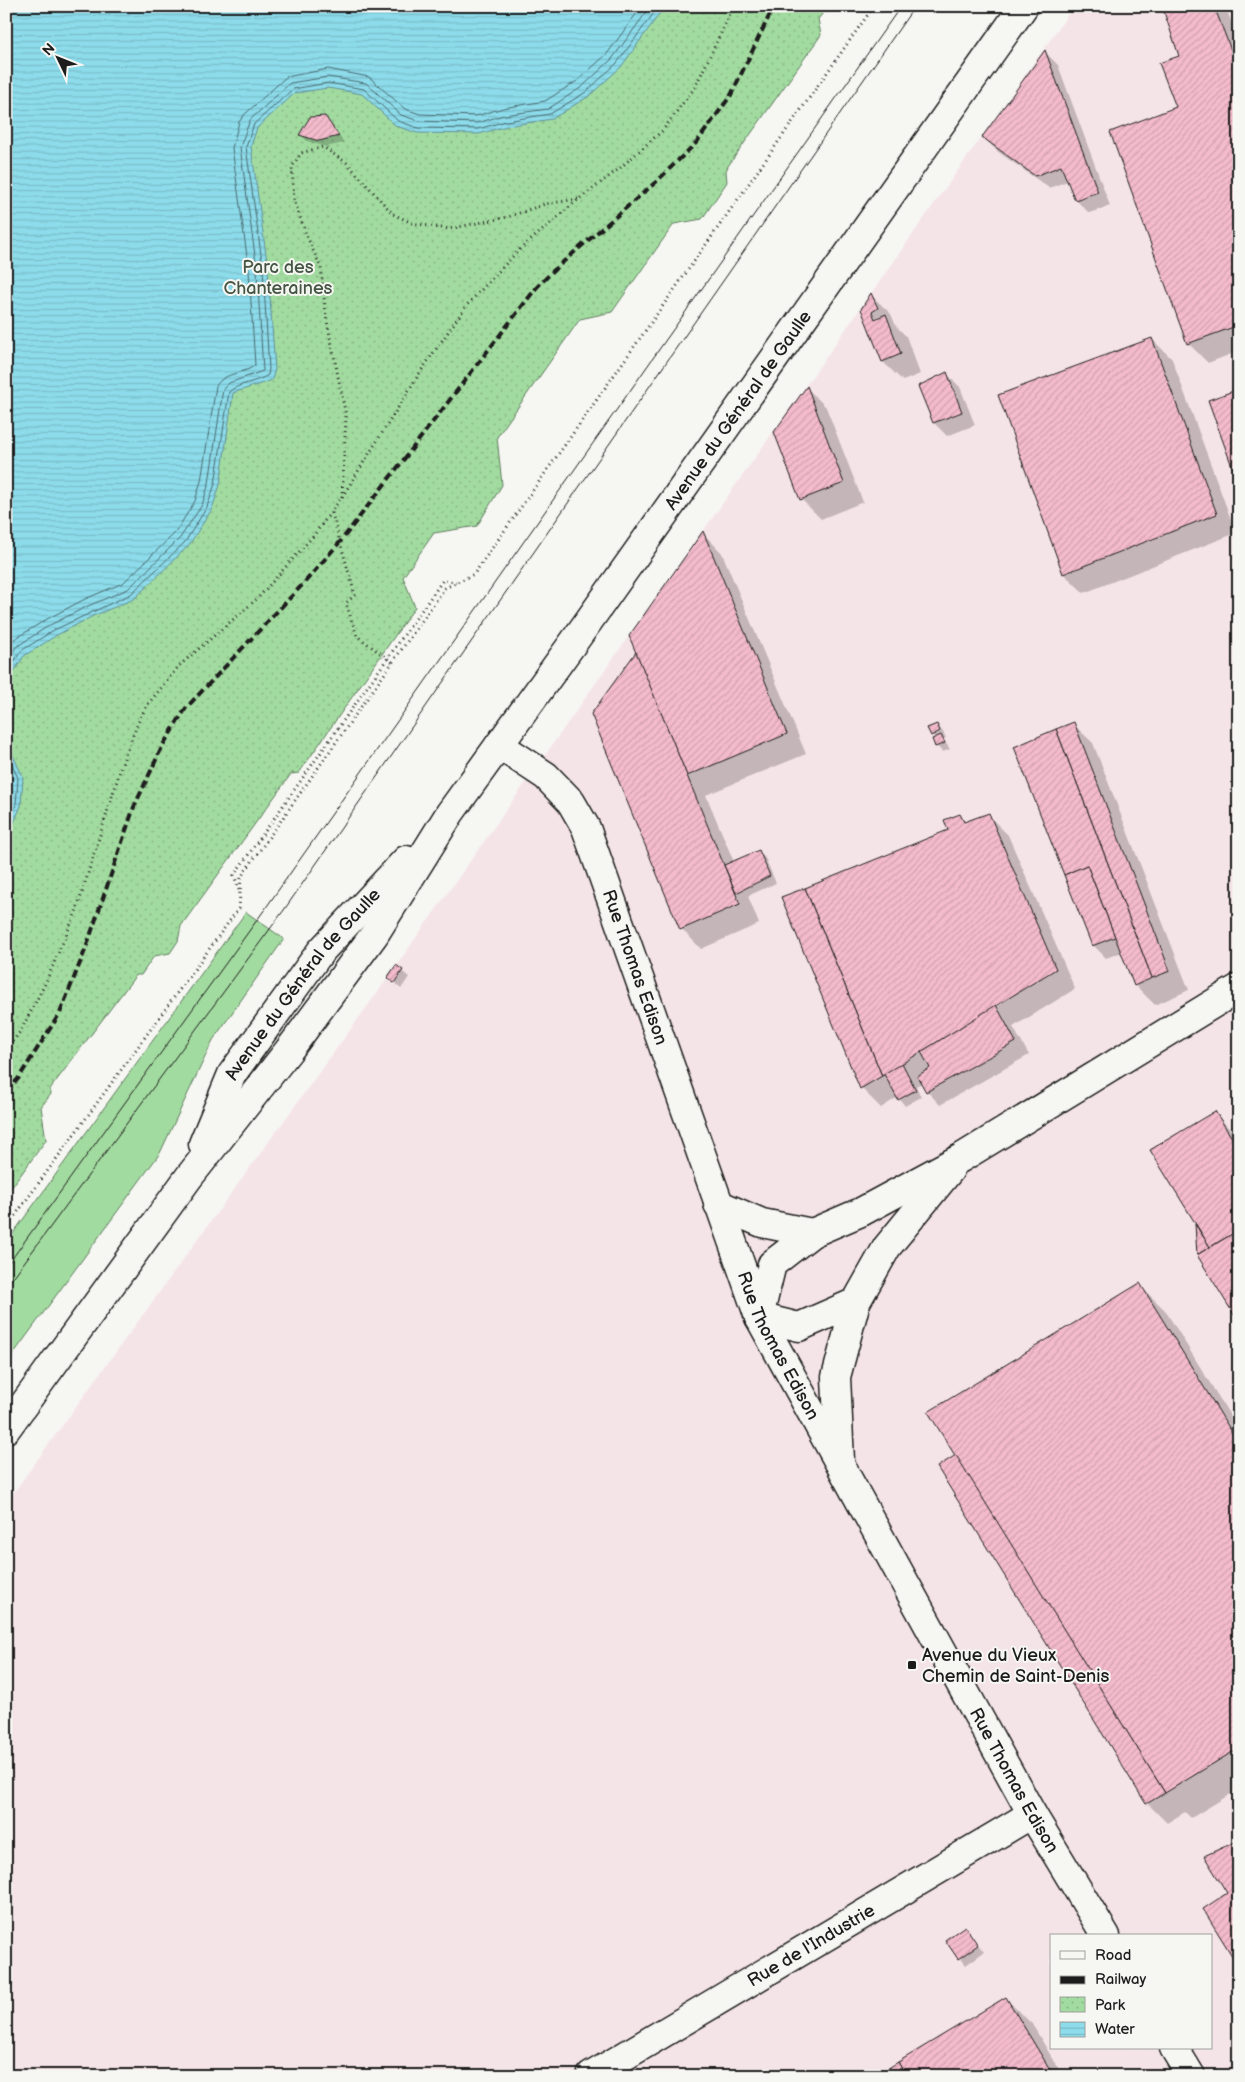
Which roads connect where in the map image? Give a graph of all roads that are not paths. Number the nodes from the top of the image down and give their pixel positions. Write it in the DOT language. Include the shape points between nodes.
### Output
graph roads {
  1 [pos="1024,6"];
  2 [pos="499,745"];
  3 [pos="1239,988"];
  4 [pos="961,1158"];
  5 [pos="718,1204"];
  6 [pos="812,1233"];
  7 [pos="856,1302"];
  8 [pos="759,1318"];
  9 [pos="6,1430"];
  10 [pos="840,1468"];
  11 [pos="1032,1814"];
  12 [pos="1105,1934"];
  13 [pos="1175,2050"];
  14 [pos="591,2076"];
  15 [pos="1191,2076"];
  1 -- 2 [label="street, Avenue du Général de Gaulle"];
  2 -- 5 [label="street, Rue Thomas Edison" via="546,776 571,802 586,828"];
  2 -- 9 [label="street, Avenue du Général de Gaulle" via="450,813 321,951 232,1074 189,1177"];
  3 -- 4 [label="street"];
  4 -- 6 [label="street" via="861,1212"];
  4 -- 7 [label="street" via="887,1247"];
  5 -- 6 [label="street" via="762,1223"];
  5 -- 8 [label="street, Rue Thomas Edison"];
  6 -- 8 [label="street" via="772,1264"];
  7 -- 8 [label="street" via="799,1327"];
  7 -- 10 [label="street" via="836,1377"];
  8 -- 10 [label="street, Rue Thomas Edison"];
  10 -- 11 [label="street, Rue Thomas Edison"];
  11 -- 12 [label="street, Rue Thomas Edison"];
  11 -- 14 [label="street, Rue de l'Industrie"];
  13 -- 15 [label="street"];
}
